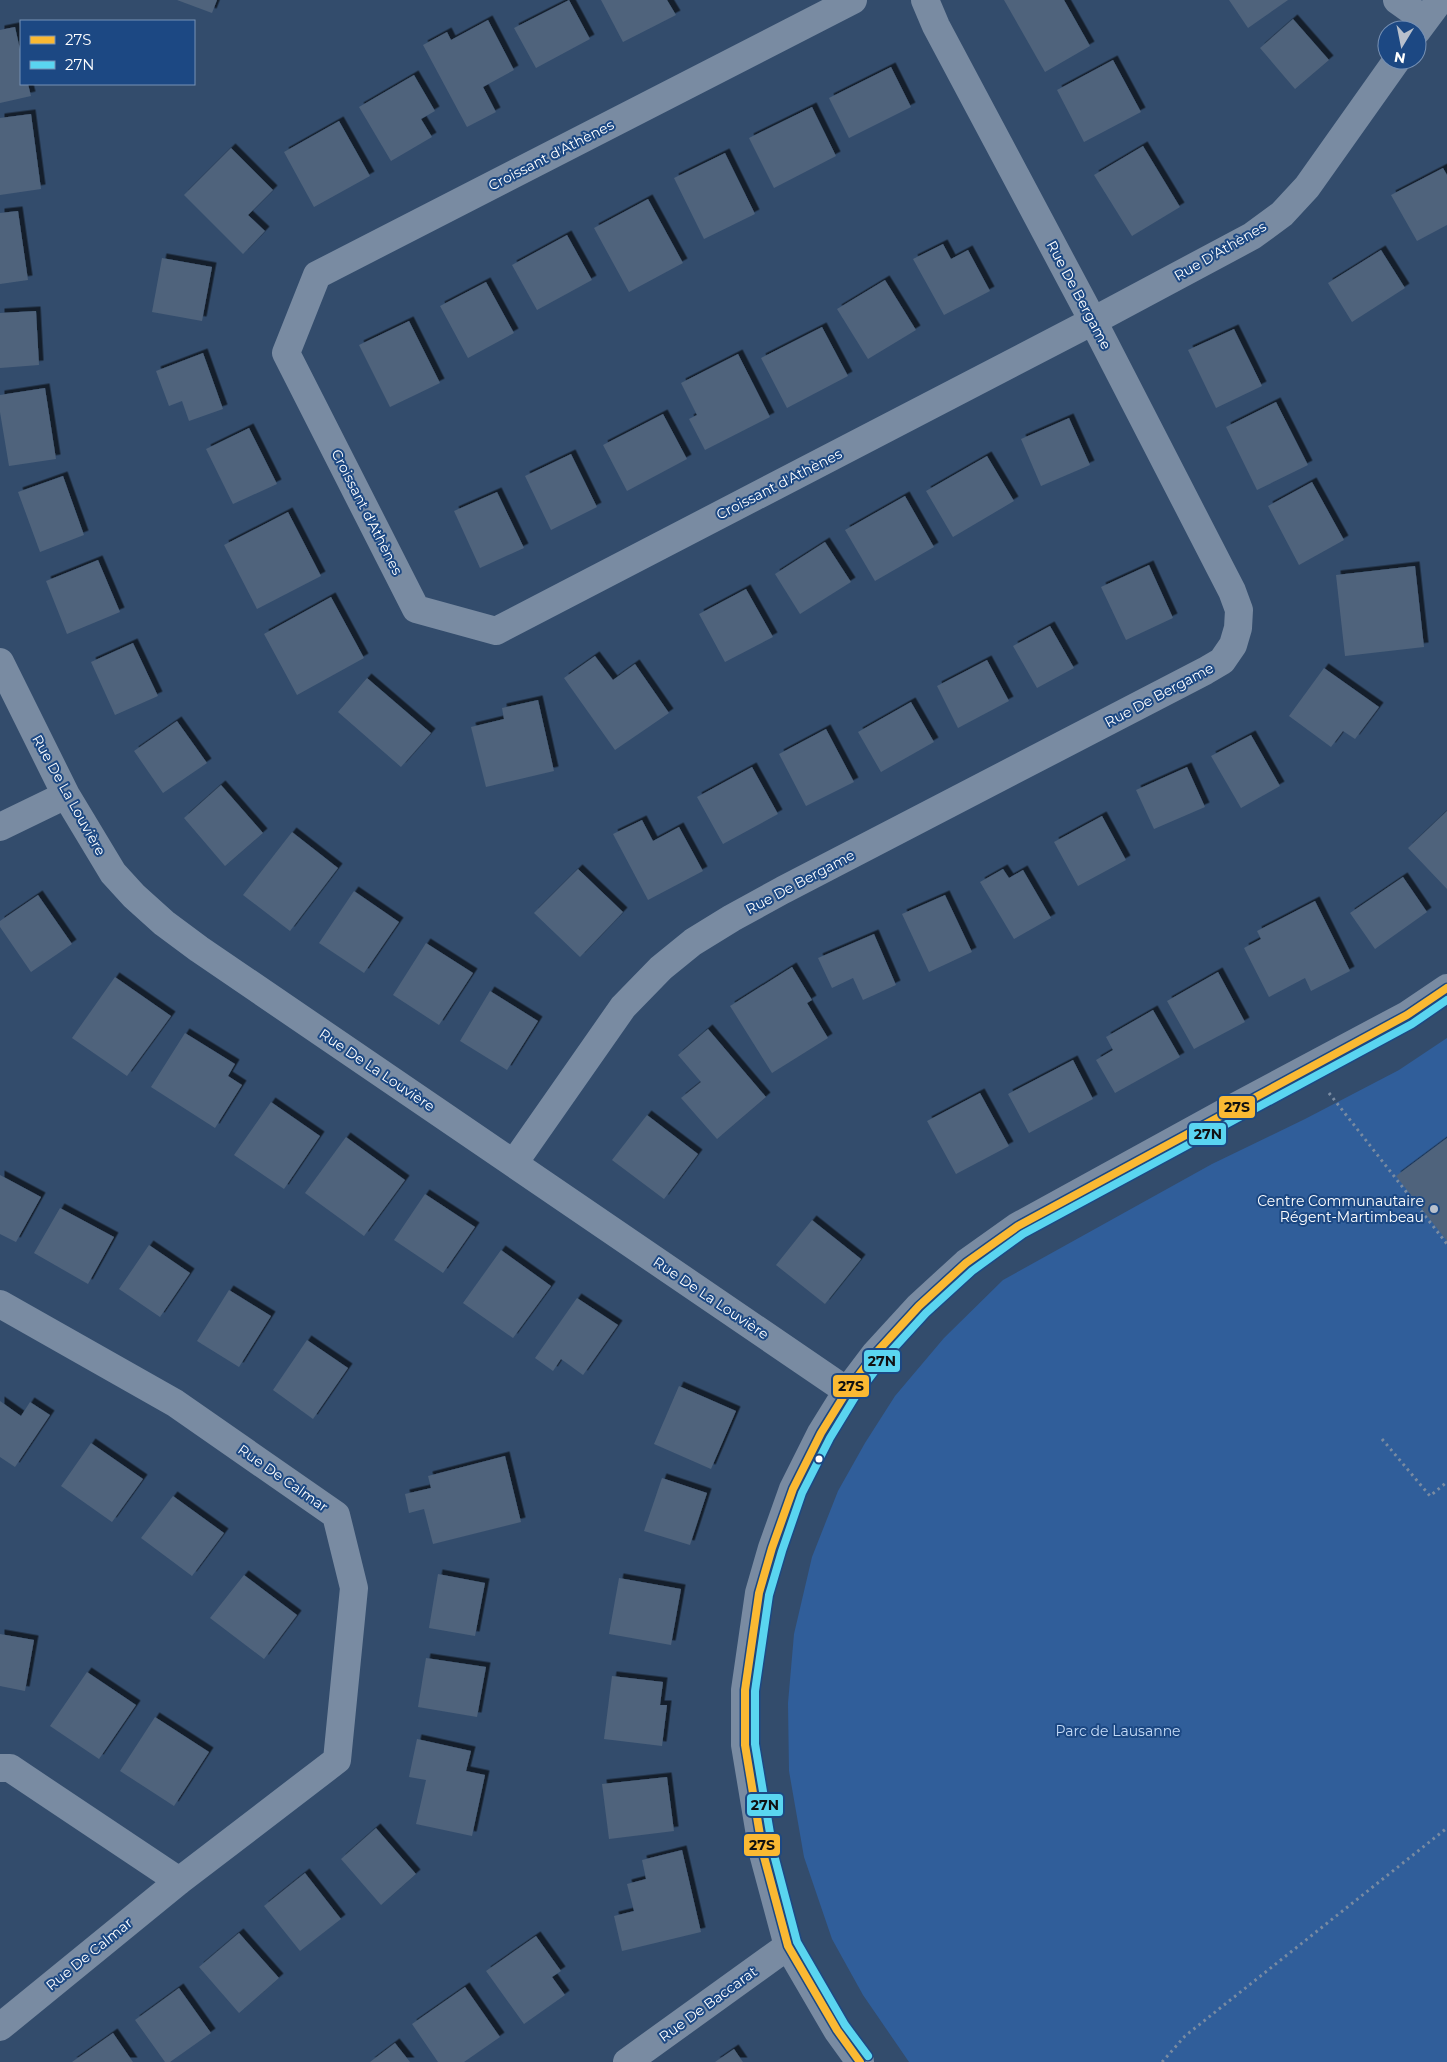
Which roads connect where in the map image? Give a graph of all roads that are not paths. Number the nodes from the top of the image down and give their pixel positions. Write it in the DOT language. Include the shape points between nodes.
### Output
graph roads {
  1 [pos="853,0"];
  2 [pos="925,0"];
  3 [pos="1397,0"];
  4 [pos="1427,17"];
  5 [pos="1390,70"];
  6 [pos="1094,321"];
  7 [pos="0,662"];
  8 [pos="66,795"];
  9 [pos="0,827"];
  10 [pos="1447,988"];
  11 [pos="514,1162"];
  12 [pos="0,1304"];
  13 [pos="847,1391"];
  14 [pos="0,1768"];
  15 [pos="179,1881"];
  16 [pos="788,1946"];
  17 [pos="0,2027"];
  18 [pos="627,2062"];
  19 [pos="860,2062"];
  1 -- 6 [label="street, Croissant d'Athènes" via="317,275 286,353 416,609 496,632"];
  2 -- 6 [label="street, Rue De Bergame"];
  3 -- 4 [label="street"];
  5 -- 6 [label="street, Rue D'Athènes" via="1307,187 1282,214 1252,236"];
  6 -- 11 [label="street, Rue De Bergame" via="1232,591 1239,610 1238,628 1233,645 1222,661 783,890 693,942 661,968 623,1007"];
  7 -- 8 [label="street, Rue De La Louvière"];
  8 -- 9 [label="street"];
  8 -- 11 [label="street, Rue De La Louvière" via="113,873 164,923"];
  10 -- 13 [label="street" via="1408,1015 1018,1226 966,1263 919,1306 875,1354"];
  11 -- 13 [label="street, Rue De La Louvière"];
  12 -- 15 [label="street, Rue De Calmar" via="175,1403 336,1515 354,1588 337,1760"];
  13 -- 16 [label="street" via="821,1433 793,1489 772,1548 759,1593 745,1690 745,1745 752,1799"];
  14 -- 15 [label="street" via="10,1768"];
  15 -- 17 [label="street, Rue De Calmar"];
  16 -- 18 [label="street, Rue De Baccarat"];
  16 -- 19 [label="street" via="837,2030"];
}
